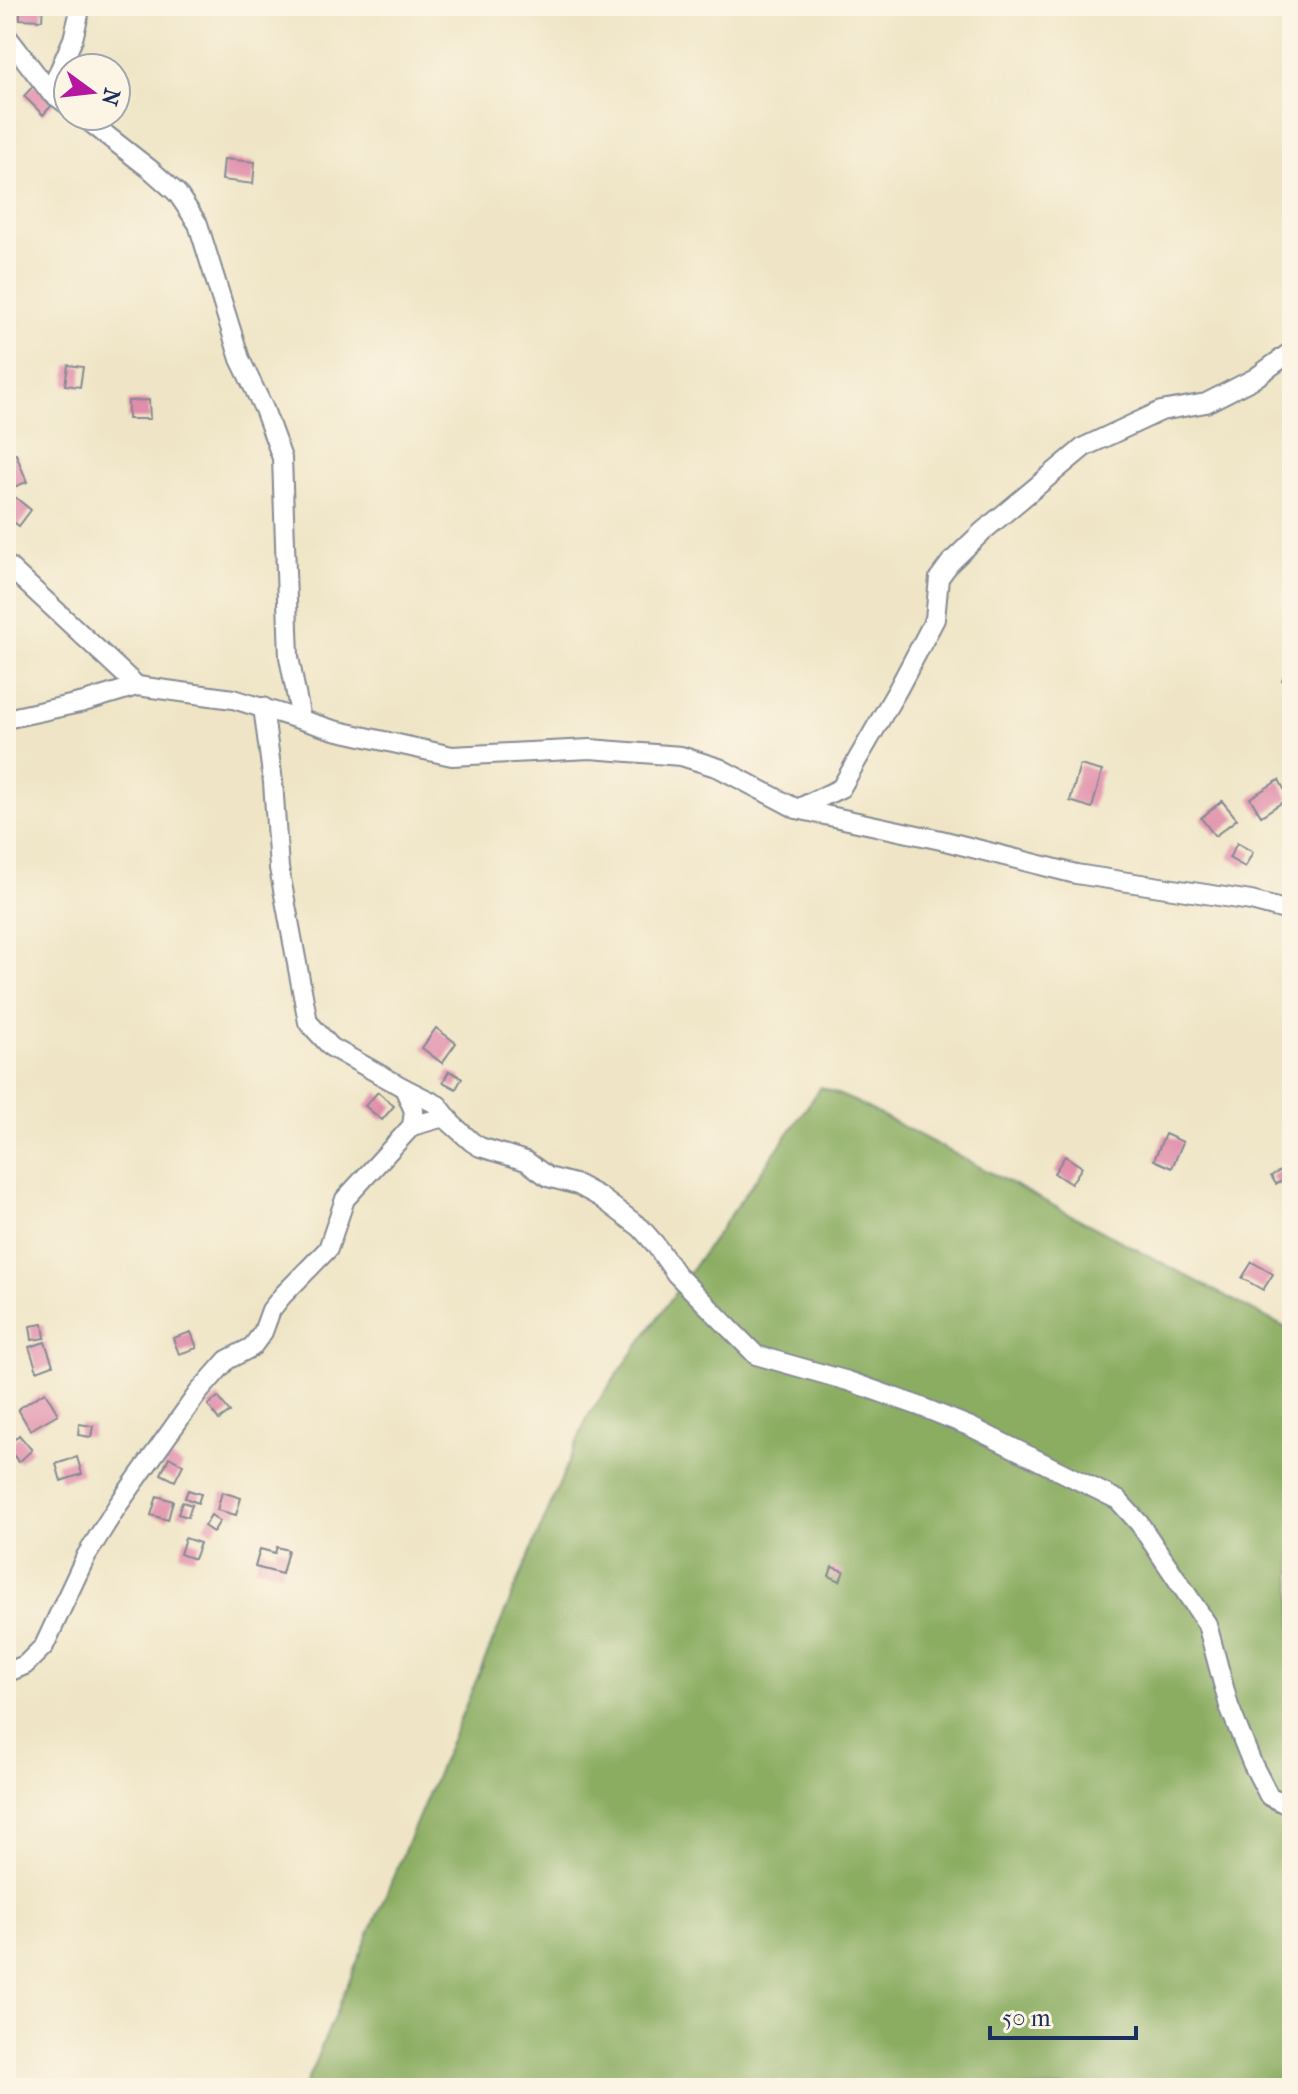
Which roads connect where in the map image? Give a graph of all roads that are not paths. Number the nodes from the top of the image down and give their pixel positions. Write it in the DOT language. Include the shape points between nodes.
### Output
graph roads {
  1 [pos="81,6"];
  2 [pos="6,35"];
  3 [pos="50,92"];
  4 [pos="102,132"];
  5 [pos="1292,351"];
  6 [pos="6,564"];
  7 [pos="137,686"];
  8 [pos="263,707"];
  9 [pos="6,719"];
  10 [pos="301,719"];
  11 [pos="797,809"];
  12 [pos="1292,912"];
  13 [pos="404,1088"];
  14 [pos="449,1119"];
  15 [pos="412,1126"];
  16 [pos="6,1673"];
  17 [pos="1292,1807"];
  1 -- 3 [label="street"];
  2 -- 3 [label="street"];
  4 -- 10 [label="street" via="177,193 198,224 240,359 282,458 289,657"];
  5 -- 11 [label="street" via="1206,403 1161,411 1084,447 982,532 939,578 935,619 841,788"];
  6 -- 7 [label="street"];
  7 -- 8 [label="street"];
  7 -- 9 [label="street"];
  8 -- 10 [label="street"];
  8 -- 13 [label="street" via="279,868 308,1022 331,1047"];
  10 -- 11 [label="street" via="452,756 590,749 681,756 719,768"];
  11 -- 12 [label="street" via="1076,874"];
  13 -- 14 [label="street" via="438,1105"];
  13 -- 15 [label="street" via="414,1111"];
  14 -- 15 [label="street"];
  14 -- 17 [label="street" via="480,1147 578,1185 641,1228 676,1274 756,1355 919,1406 1118,1500 1207,1624 1229,1706 1252,1763 1269,1796"];
  15 -- 16 [label="street" via="345,1199 328,1249 271,1310 252,1347 227,1360 206,1384 118,1505 86,1556 44,1646 25,1665"];
}
